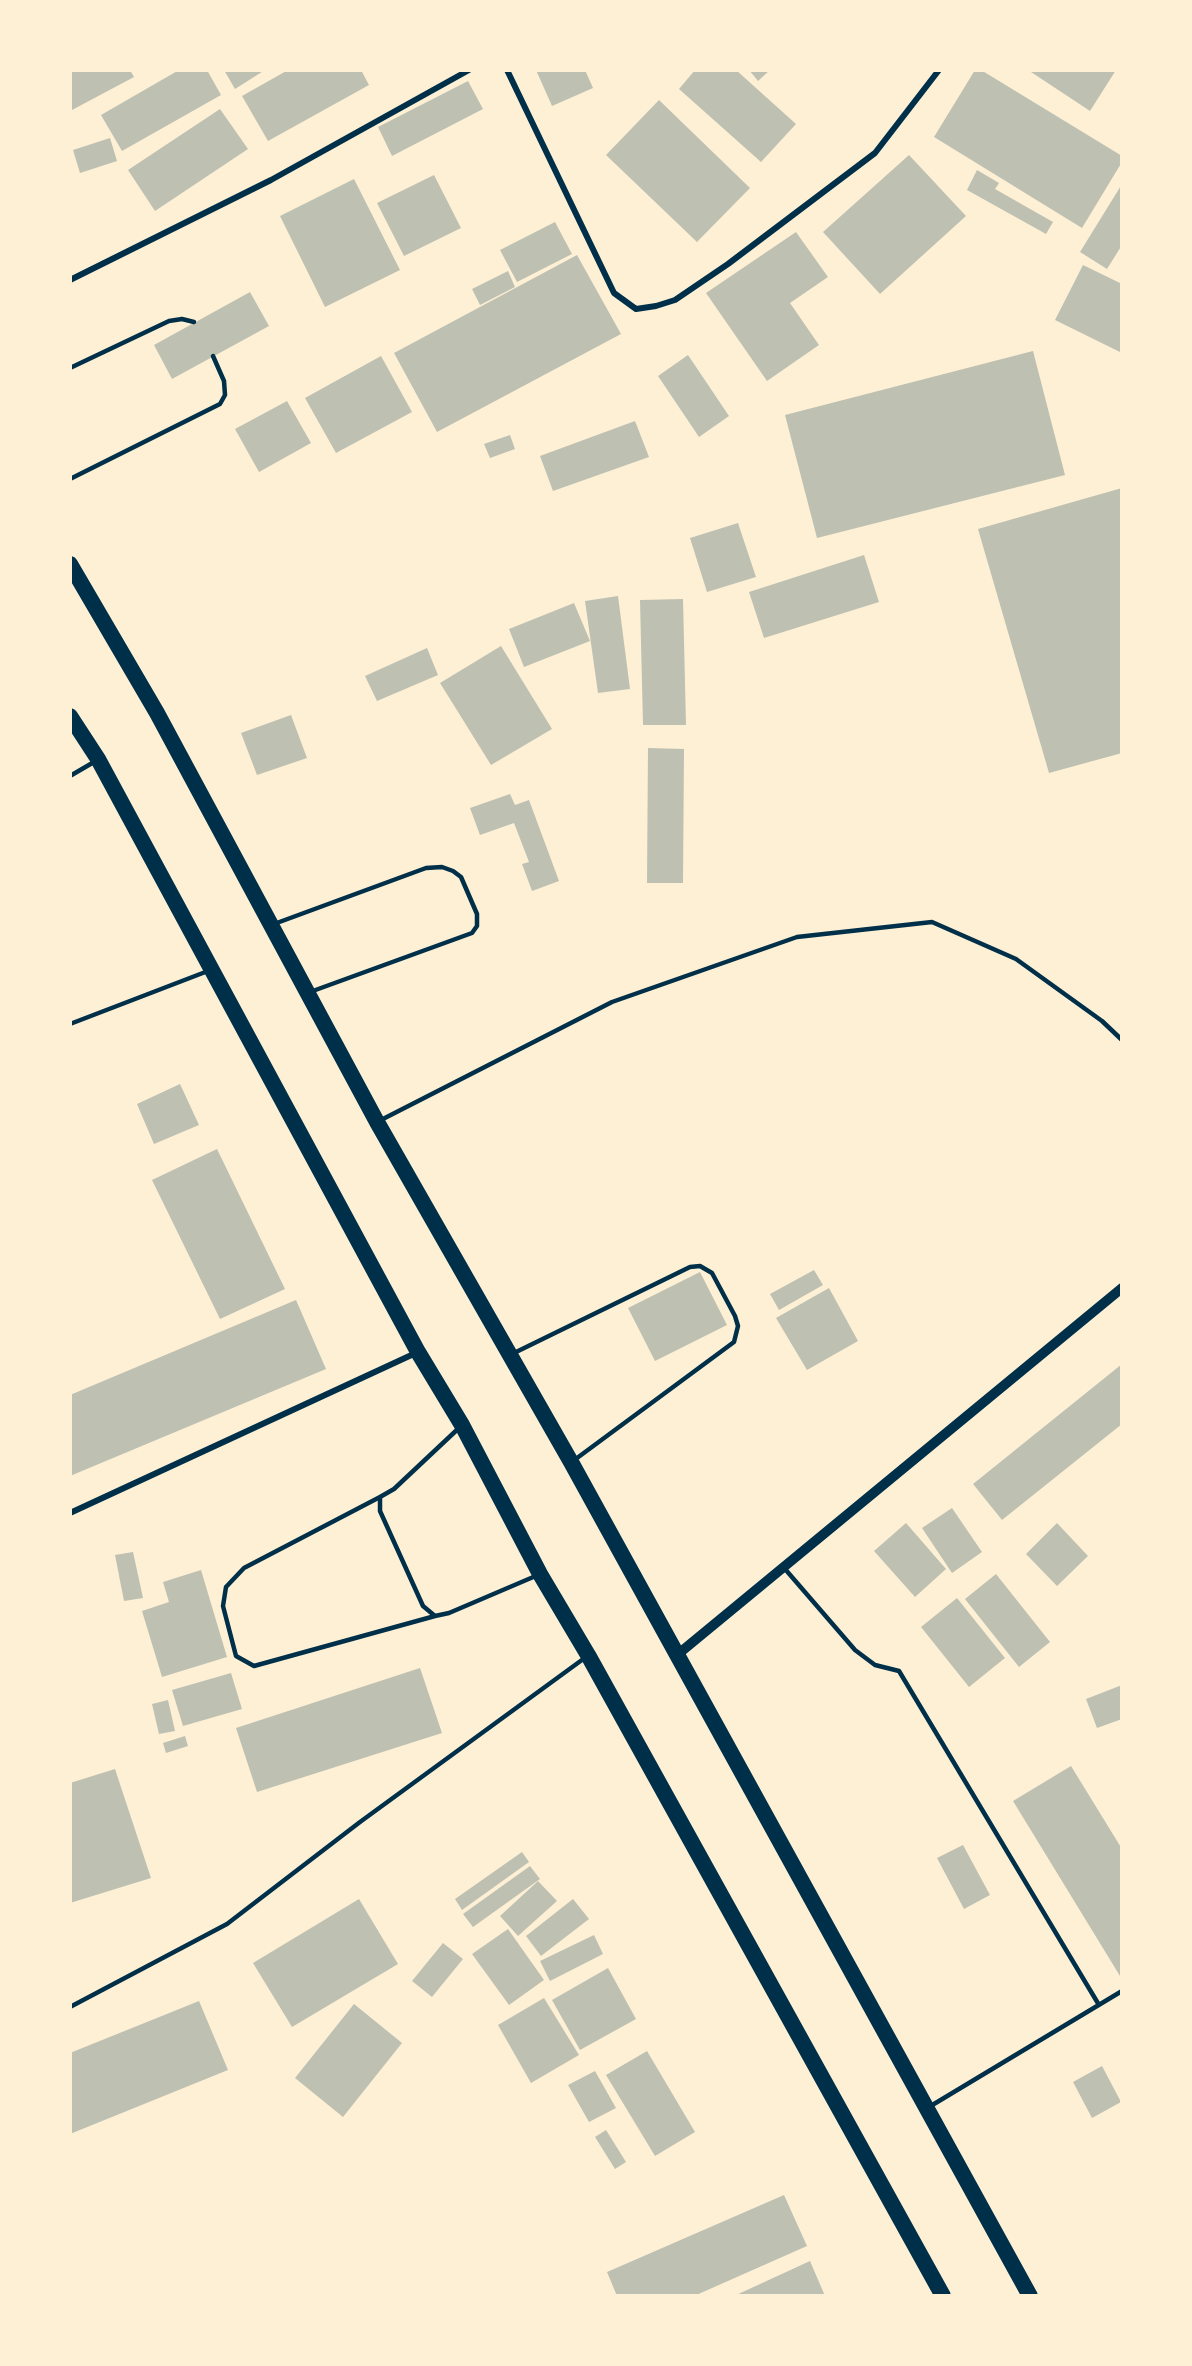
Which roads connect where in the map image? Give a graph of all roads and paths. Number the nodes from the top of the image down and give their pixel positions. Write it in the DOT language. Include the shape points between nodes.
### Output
graph roads {
  1 [pos="470,70"];
  2 [pos="507,70"];
  3 [pos="939,70"];
  4 [pos="70,280"];
  5 [pos="194,322"];
  6 [pos="213,356"];
  7 [pos="70,368"];
  8 [pos="70,479"];
  9 [pos="70,564"];
  10 [pos="70,716"];
  11 [pos="98,759"];
  12 [pos="70,776"];
  13 [pos="271,925"];
  14 [pos="212,969"];
  15 [pos="308,993"];
  16 [pos="70,1024"];
  17 [pos="1122,1040"];
  18 [pos="376,1122"];
  19 [pos="1122,1288"];
  20 [pos="418,1352"];
  21 [pos="508,1356"];
  22 [pos="462,1425"];
  23 [pos="571,1462"];
  24 [pos="380,1497"];
  25 [pos="70,1513"];
  26 [pos="783,1567"];
  27 [pos="540,1574"];
  28 [pos="435,1616"];
  29 [pos="588,1655"];
  30 [pos="677,1655"];
  31 [pos="1122,1991"];
  32 [pos="1099,2005"];
  33 [pos="70,2007"];
  34 [pos="926,2109"];
  35 [pos="943,2295"];
  36 [pos="1030,2295"];
  1 -- 4 [label="street" via="271,180"];
  2 -- 3 [label="street" via="614,293 636,309 675,300 875,153"];
  5 -- 7 [label="lane" via="169,321"];
  6 -- 8 [label="lane" via="224,381 225,395 220,404"];
  9 -- 13 [label="highway" via="157,713"];
  10 -- 11 [label="highway"];
  11 -- 12 [label="lane"];
  11 -- 14 [label="highway"];
  13 -- 15 [label="highway"];
  13 -- 15 [label="lane" via="426,868 442,867 461,877 477,914 477,926 471,933"];
  14 -- 16 [label="lane"];
  14 -- 20 [label="highway"];
  15 -- 18 [label="highway"];
  17 -- 18 [label="lane" via="1102,1021 1016,960 932,922 797,936 612,1002"];
  18 -- 21 [label="highway"];
  19 -- 26 [label="street"];
  20 -- 22 [label="highway"];
  20 -- 25 [label="street"];
  21 -- 23 [label="highway"];
  21 -- 23 [label="lane" via="690,1267 700,1266 712,1273 735,1316 738,1326 734,1342"];
  22 -- 24 [label="lane" via="394,1489"];
  22 -- 27 [label="highway"];
  23 -- 30 [label="highway"];
  24 -- 28 [label="lane" via="380,1511 423,1606"];
  24 -- 28 [label="lane" via="244,1568 226,1587 223,1606 236,1656 254,1666"];
  26 -- 30 [label="street"];
  26 -- 32 [label="lane" via="855,1650 875,1665 899,1671"];
  27 -- 28 [label="lane"];
  27 -- 29 [label="highway"];
  29 -- 33 [label="lane" via="227,1924"];
  29 -- 35 [label="highway"];
  30 -- 34 [label="highway"];
  31 -- 32 [label="lane"];
  32 -- 34 [label="lane"];
  34 -- 36 [label="highway"];
}
